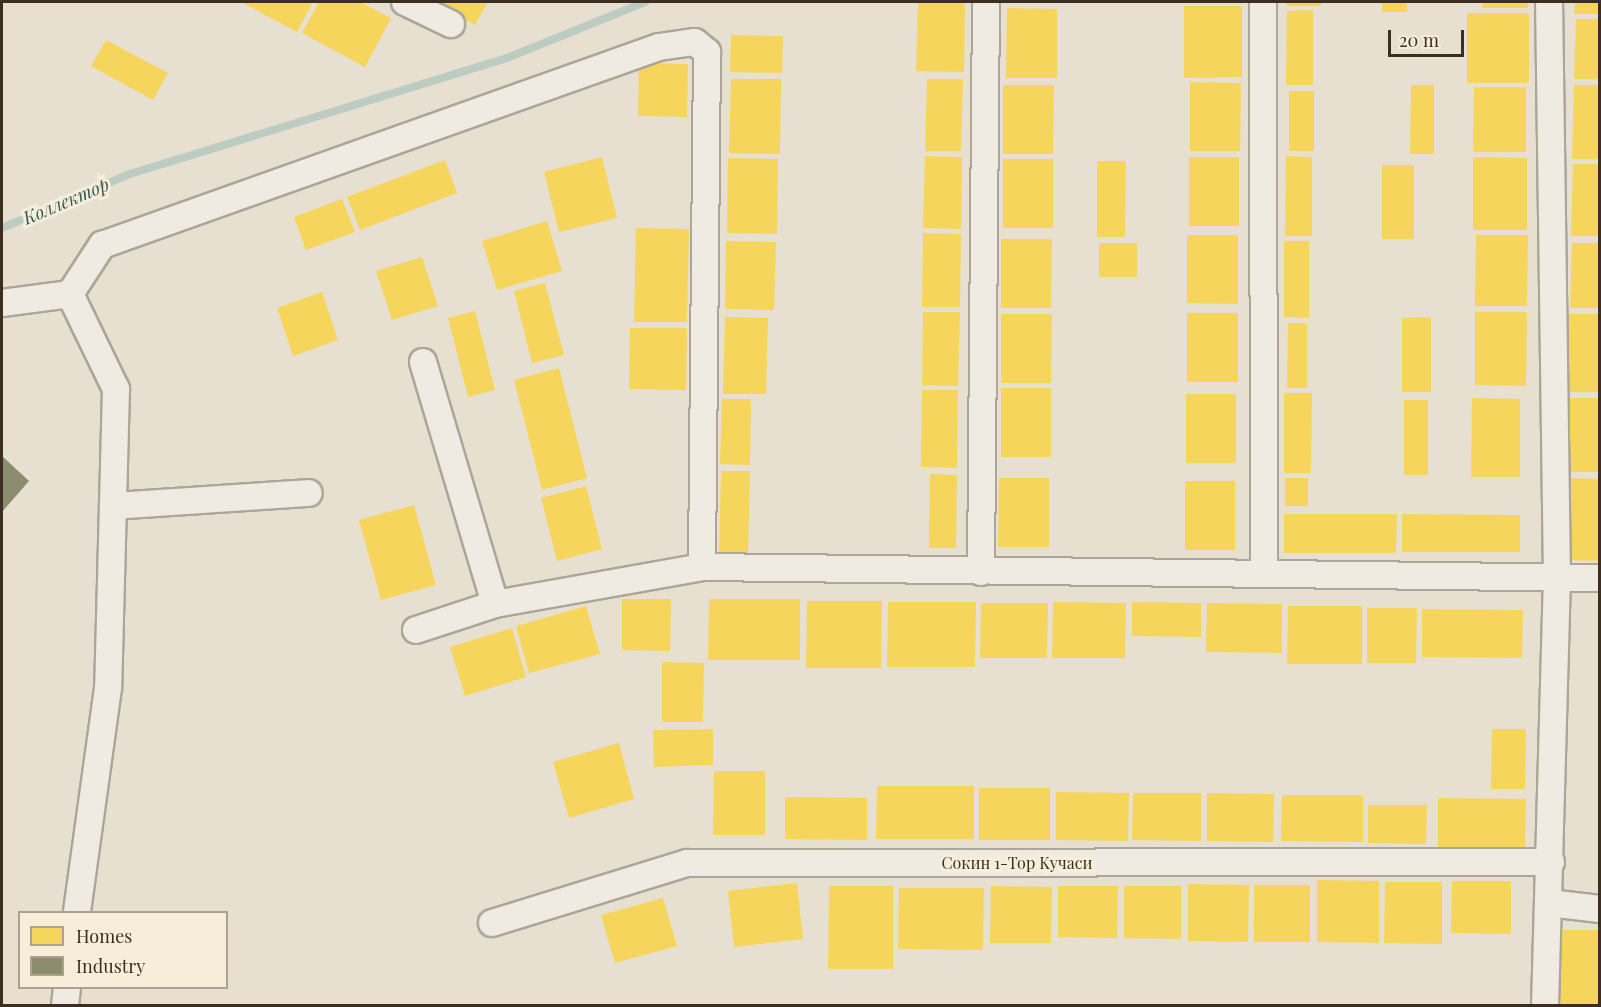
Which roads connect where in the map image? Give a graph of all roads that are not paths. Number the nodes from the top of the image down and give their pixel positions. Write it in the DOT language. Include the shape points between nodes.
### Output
graph roads {
  1 [pos="405,2"];
  2 [pos="986,2"];
  3 [pos="1263,2"];
  4 [pos="1549,2"];
  5 [pos="451,24"];
  6 [pos="70,294"];
  7 [pos="2,303"];
  8 [pos="423,362"];
  9 [pos="309,493"];
  10 [pos="112,506"];
  11 [pos="702,567"];
  12 [pos="981,572"];
  13 [pos="1264,574"];
  14 [pos="1599,578"];
  15 [pos="1557,579"];
  16 [pos="495,604"];
  17 [pos="416,630"];
  18 [pos="1551,862"];
  19 [pos="1549,903"];
  20 [pos="1599,909"];
  21 [pos="77,911"];
  22 [pos="492,923"];
  23 [pos="67,989"];
  24 [pos="64,1005"];
  25 [pos="1545,1005"];
  1 -- 5 [label="street"];
  2 -- 12 [label="street"];
  3 -- 13 [label="street"];
  4 -- 15 [label="street"];
  6 -- 7 [label="street"];
  6 -- 10 [label="street" via="116,389"];
  6 -- 11 [label="street" via="102,245 659,47 695,42 707,52"];
  8 -- 16 [label="street"];
  9 -- 10 [label="street"];
  10 -- 21 [label="street" via="108,688"];
  11 -- 12 [label="street"];
  11 -- 16 [label="street"];
  12 -- 13 [label="street"];
  13 -- 15 [label="street"];
  14 -- 15 [label="street"];
  15 -- 18 [label="street"];
  16 -- 17 [label="street"];
  18 -- 19 [label="street"];
  18 -- 22 [label="street, Сокин 1-Тор Kучаси" via="687,863"];
  19 -- 20 [label="street"];
  19 -- 25 [label="street"];
  23 -- 24 [label="street"];
}
